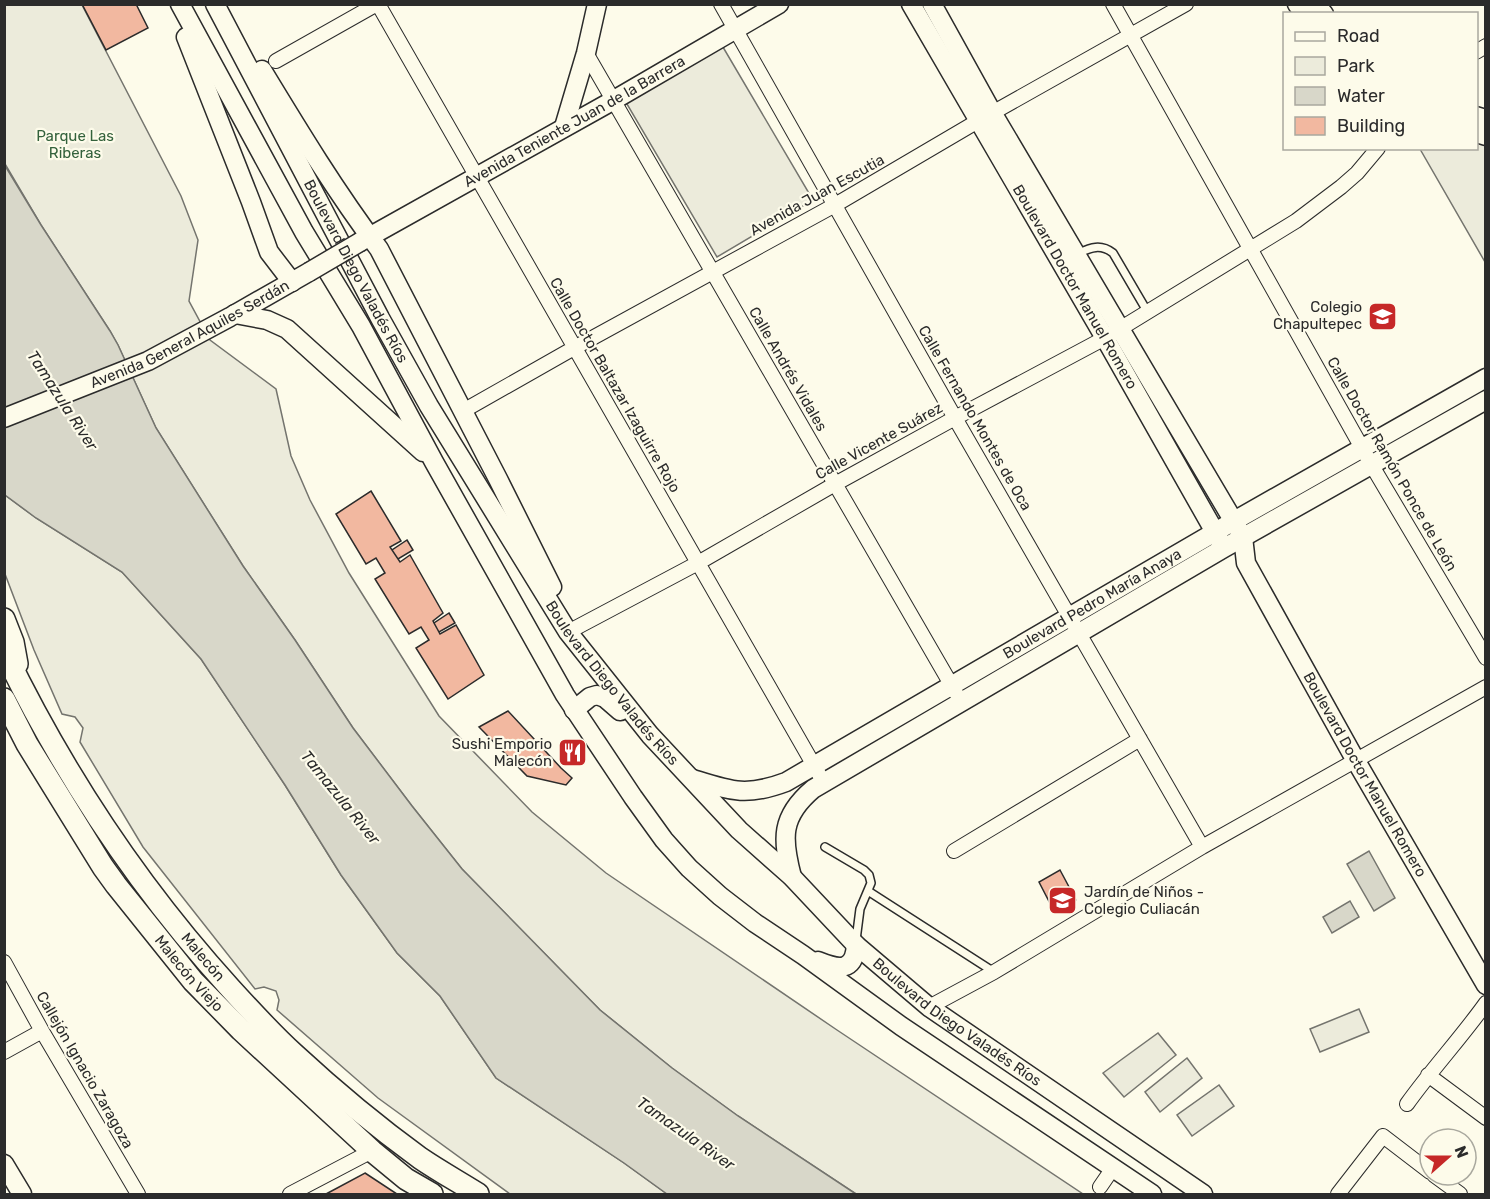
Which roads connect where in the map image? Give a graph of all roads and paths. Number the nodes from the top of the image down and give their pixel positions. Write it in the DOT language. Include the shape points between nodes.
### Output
graph roads {
  1 [pos="215,4"];
  2 [pos="221,4"];
  3 [pos="377,4"];
  4 [pos="597,4"];
  5 [pos="721,4"];
  6 [pos="779,4"];
  7 [pos="911,4"];
  8 [pos="932,4"];
  9 [pos="1113,4"];
  10 [pos="1186,4"];
  11 [pos="182,8"];
  12 [pos="735,30"];
  13 [pos="1131,36"];
  14 [pos="586,53"];
  15 [pos="276,61"];
  16 [pos="614,100"];
  17 [pos="986,118"];
  18 [pos="564,128"];
  19 [pos="1376,150"];
  20 [pos="477,177"];
  21 [pos="835,206"];
  22 [pos="365,239"];
  23 [pos="1251,249"];
  24 [pos="1076,254"];
  25 [pos="712,272"];
  26 [pos="292,282"];
  27 [pos="1147,311"];
  28 [pos="232,316"];
  29 [pos="1120,327"];
  30 [pos="1105,338"];
  31 [pos="574,348"];
  32 [pos="1485,378"];
  33 [pos="1485,400"];
  34 [pos="463,411"];
  35 [pos="4,418"];
  36 [pos="955,418"];
  37 [pos="1362,447"];
  38 [pos="434,462"];
  39 [pos="1371,464"];
  40 [pos="835,484"];
  41 [pos="1233,521"];
  42 [pos="1215,532"];
  43 [pos="1244,537"];
  44 [pos="1224,548"];
  45 [pos="698,563"];
  46 [pos="1246,563"];
  47 [pos="555,612"];
  48 [pos="4,619"];
  49 [pos="1075,625"];
  50 [pos="567,632"];
  51 [pos="4,651"];
  52 [pos="1485,658"];
  53 [pos="21,685"];
  54 [pos="952,685"];
  55 [pos="1485,687"];
  56 [pos="4,699"];
  57 [pos="961,701"];
  58 [pos="574,710"];
  59 [pos="650,735"];
  60 [pos="1140,739"];
  61 [pos="1356,761"];
  62 [pos="814,765"];
  63 [pos="690,778"];
  64 [pos="824,783"];
  65 [pos="825,847"];
  66 [pos="1202,847"];
  67 [pos="954,851"];
  68 [pos="792,877"];
  69 [pos="868,891"];
  70 [pos="856,945"];
  71 [pos="803,956"];
  72 [pos="4,962"];
  73 [pos="994,972"];
  74 [pos="1485,985"];
  75 [pos="1485,1003"];
  76 [pos="929,1007"];
  77 [pos="42,1031"];
  78 [pos="4,1052"];
  79 [pos="1428,1075"];
  80 [pos="1407,1104"];
  81 [pos="1485,1118"];
  82 [pos="372,1151"];
  83 [pos="421,1158"];
  84 [pos="1418,1163"];
  85 [pos="4,1164"];
  86 [pos="1113,1168"];
  87 [pos="1100,1187"];
  88 [pos="22,1194"];
  89 [pos="138,1194"];
  90 [pos="290,1194"];
  91 [pos="432,1194"];
  92 [pos="478,1194"];
  93 [pos="1152,1194"];
  94 [pos="1203,1194"];
  95 [pos="1338,1194"];
  1 -- 47 [label="main road, Boulevard Diego Valadés Ríos" via="429,406"];
  2 -- 22 [label="main road"];
  3 -- 15 [label="street"];
  3 -- 20 [label="street, Calle Doctor Baltazar Izaguirre Rojo"];
  4 -- 14 [label="main road"];
  5 -- 12 [label="street, Calle Fernando Montes de Oca"];
  6 -- 12 [label="main road, Avenida Teniente Juan de la Barrera"];
  7 -- 17 [label="main road, Boulevard Doctor Manuel Romero"];
  8 -- 17 [label="main road, Boulevard Doctor Manuel Romero"];
  9 -- 13 [label="street, Calle Doctor Ramón Ponce de León"];
  10 -- 13 [label="street, Avenida Juan Escutia"];
  11 -- 26 [label="main road" via="183,27 269,252"];
  11 -- 38 [label="main road, Boulevard Diego Valadés Ríos"];
  12 -- 16 [label="main road, Avenida Teniente Juan de la Barrera"];
  12 -- 21 [label="street, Calle Fernando Montes de Oca"];
  13 -- 17 [label="street, Avenida Juan Escutia"];
  13 -- 23 [label="street, Calle Doctor Ramón Ponce de León"];
  14 -- 16 [label="street, Calle Andrés Vidales"];
  14 -- 18 [label="main road"];
  16 -- 18 [label="main road, Avenida Teniente Juan de la Barrera"];
  16 -- 25 [label="street, Calle Andrés Vidales"];
  17 -- 21 [label="street, Avenida Juan Escutia"];
  17 -- 24 [label="main road, Boulevard Doctor Manuel Romero"];
  17 -- 30 [label="main road, Boulevard Doctor Manuel Romero"];
  18 -- 20 [label="main road, Avenida Teniente Juan de la Barrera"];
  19 -- 23 [label="street, Calle Vicente Suárez" via="1341,187"];
  20 -- 22 [label="main road, Avenida Teniente Juan de la Barrera"];
  20 -- 31 [label="street, Calle Doctor Baltazar Izaguirre Rojo"];
  21 -- 25 [label="street, Avenida Juan Escutia"];
  21 -- 36 [label="street, Calle Fernando Montes de Oca"];
  22 -- 26 [label="main road, Avenida General Aquiles Serdán, bridge"];
  22 -- 34 [label="main road" via="379,249"];
  23 -- 27 [label="street, Calle Vicente Suárez"];
  23 -- 37 [label="street, Calle Doctor Ramón Ponce de León"];
  24 -- 27 [label="lane" via="1093,247 1107,248"];
  24 -- 29 [label="main road, Boulevard Doctor Manuel Romero"];
  25 -- 31 [label="street, Avenida Juan Escutia"];
  25 -- 40 [label="street, Calle Andrés Vidales"];
  26 -- 28 [label="main road, Avenida General Aquiles Serdán"];
  27 -- 29 [label="street, Calle Vicente Suárez"];
  28 -- 35 [label="main road, Avenida General Aquiles Serdán" via="148,361"];
  28 -- 38 [label="main road" via="267,320 287,329"];
  29 -- 30 [label="street, Calle Vicente Suárez"];
  29 -- 41 [label="main road, Boulevard Doctor Manuel Romero"];
  30 -- 36 [label="street, Calle Vicente Suárez"];
  30 -- 42 [label="main road, Boulevard Doctor Manuel Romero"];
  31 -- 34 [label="street, Avenida Juan Escutia"];
  31 -- 45 [label="street, Calle Doctor Baltazar Izaguirre Rojo"];
  32 -- 37 [label="main road, Boulevard Pedro María Anaya"];
  33 -- 39 [label="main road, Boulevard Pedro María Anaya"];
  34 -- 47 [label="main road" via="555,594"];
  36 -- 40 [label="street, Calle Vicente Suárez"];
  36 -- 49 [label="street, Calle Fernando Montes de Oca"];
  37 -- 39 [label="street, Calle Doctor Ramón Ponce de León"];
  37 -- 41 [label="main road, Boulevard Pedro María Anaya"];
  38 -- 58 [label="main road, Boulevard Diego Valadés Ríos"];
  39 -- 43 [label="main road, Boulevard Pedro María Anaya"];
  39 -- 52 [label="street, Calle Doctor Ramón Ponce de León"];
  40 -- 45 [label="street, Calle Vicente Suárez"];
  40 -- 54 [label="street, Calle Andrés Vidales"];
  41 -- 42 [label="main road, Boulevard Pedro María Anaya"];
  41 -- 43 [label="main road, Boulevard Doctor Manuel Romero"];
  42 -- 44 [label="main road, Boulevard Doctor Manuel Romero"];
  42 -- 49 [label="main road, Boulevard Pedro María Anaya"];
  43 -- 44 [label="main road, Boulevard Pedro María Anaya"];
  43 -- 46 [label="main road, Boulevard Doctor Manuel Romero"];
  44 -- 46 [label="main road, Boulevard Doctor Manuel Romero"];
  44 -- 49 [label="main road, Boulevard Pedro María Anaya"];
  45 -- 50 [label="street, Calle Vicente Suárez"];
  45 -- 62 [label="street, Calle Doctor Baltazar Izaguirre Rojo"];
  46 -- 61 [label="main road, Boulevard Doctor Manuel Romero"];
  47 -- 50 [label="main road, Boulevard Diego Valadés Ríos"];
  48 -- 53 [label="main road"];
  49 -- 54 [label="main road, Boulevard Pedro María Anaya"];
  49 -- 57 [label="main road, Boulevard Pedro María Anaya"];
  49 -- 60 [label="street, Calle Fernando Montes de Oca"];
  50 -- 59 [label="main road, Boulevard Diego Valadés Ríos"];
  51 -- 53 [label="main road, Malecón"];
  53 -- 83 [label="main road, Malecón" via="110,834 183,934 292,1053"];
  54 -- 57 [label="street, Calle Andrés Vidales"];
  54 -- 62 [label="main road, Boulevard Pedro María Anaya"];
  55 -- 61 [label="street"];
  56 -- 82 [label="main road, Malecón Viejo" via="27,744 103,867 193,981"];
  57 -- 64 [label="main road, Boulevard Pedro María Anaya"];
  58 -- 59 [label="main road" via="590,697 600,695"];
  58 -- 71 [label="main road, Boulevard Diego Valadés Ríos" via="682,861 720,896"];
  59 -- 63 [label="main road, Boulevard Diego Valadés Ríos"];
  60 -- 66 [label="street, Calle Fernando Montes de Oca"];
  60 -- 67 [label="street"];
  61 -- 66 [label="street"];
  61 -- 74 [label="main road, Boulevard Doctor Manuel Romero"];
  62 -- 63 [label="main road, Boulevard Pedro María Anaya" via="786,782 759,791 728,790"];
  62 -- 64 [label="street, Calle Doctor Baltazar Izaguirre Rojo"];
  63 -- 68 [label="main road, Boulevard Diego Valadés Ríos" via="739,830"];
  64 -- 68 [label="main road, Boulevard Pedro María Anaya" via="804,797 787,824 784,843"];
  65 -- 69 [label="lane" via="869,875"];
  66 -- 73 [label="street"];
  68 -- 70 [label="main road, Boulevard Diego Valadés Ríos"];
  69 -- 70 [label="lane" via="860,909"];
  69 -- 73 [label="lane"];
  70 -- 71 [label="main road" via="850,964 841,968"];
  70 -- 76 [label="main road, Boulevard Diego Valadés Ríos"];
  71 -- 86 [label="main road, Boulevard Diego Valadés Ríos"];
  72 -- 77 [label="street, Callejón Ignacio Zaragoza"];
  73 -- 76 [label="street"];
  75 -- 79 [label="street"];
  76 -- 94 [label="main road, Boulevard Diego Valadés Ríos"];
  77 -- 78 [label="street"];
  77 -- 89 [label="street, Callejón Ignacio Zaragoza"];
  79 -- 80 [label="street"];
  79 -- 81 [label="street"];
  82 -- 83 [label="main road" via="385,1149"];
  82 -- 90 [label="street"];
  82 -- 91 [label="main road, Malecón Viejo"];
  83 -- 92 [label="main road, Malecón"];
  84 -- 95 [label="street" via="1383,1136"];
  85 -- 88 [label="main road"];
  86 -- 87 [label="street"];
  86 -- 93 [label="main road, Boulevard Diego Valadés Ríos"];
}
